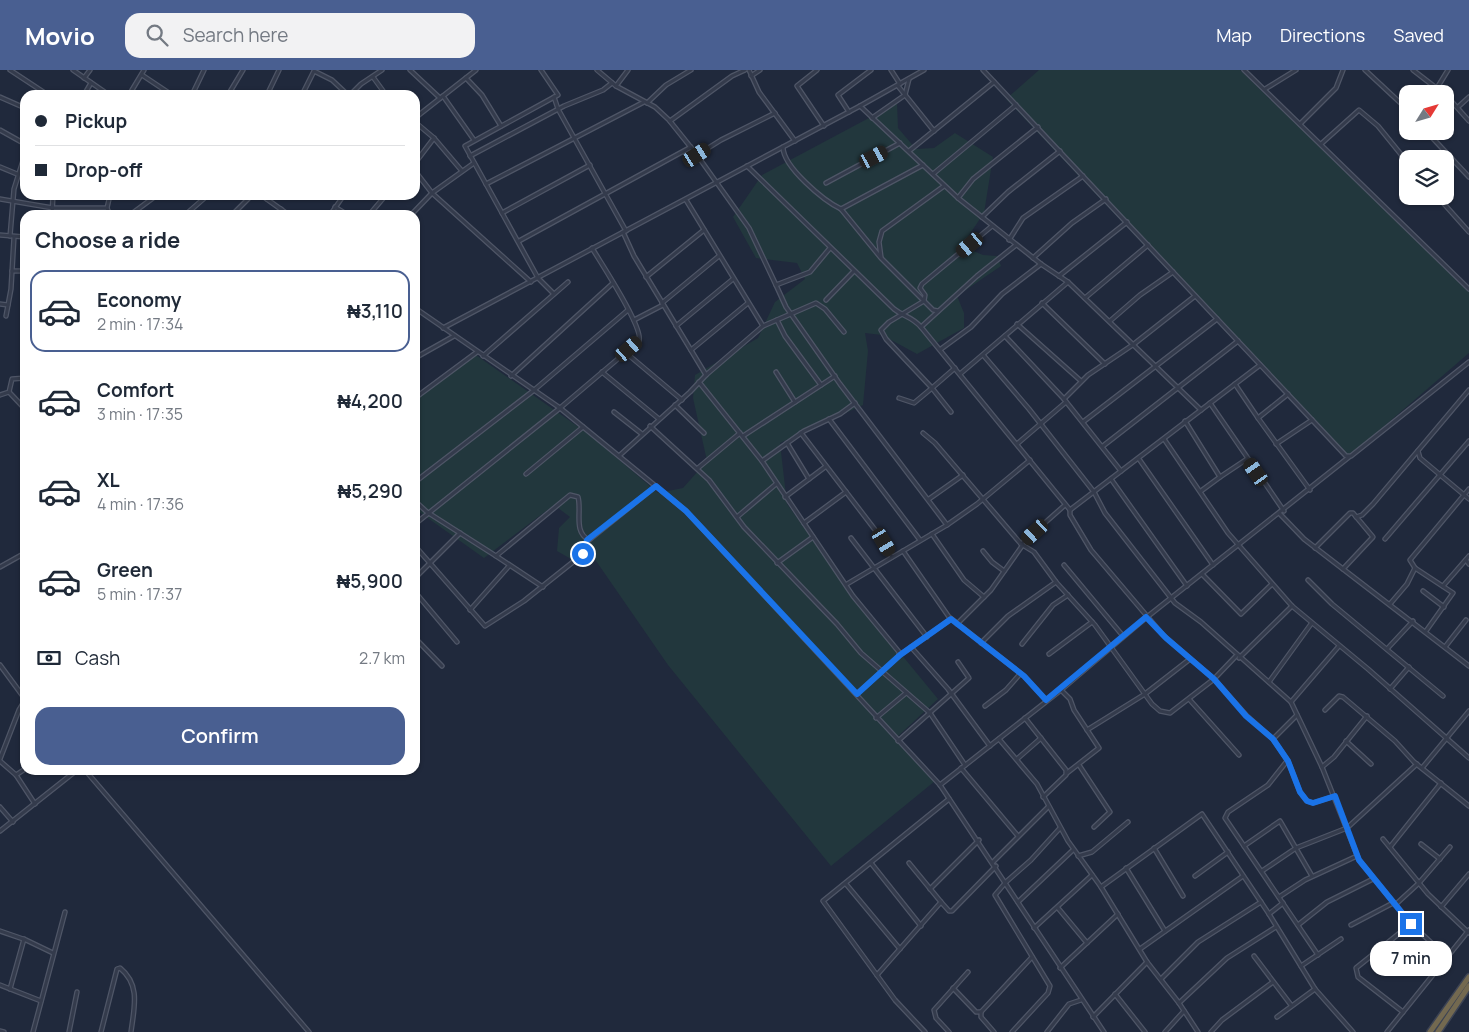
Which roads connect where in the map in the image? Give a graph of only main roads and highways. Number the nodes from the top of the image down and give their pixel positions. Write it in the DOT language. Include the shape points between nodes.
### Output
graph roads {
  1 [pos="1469,977"];
  2 [pos="1469,987"];
  3 [pos="1430,1032"];
  4 [pos="1438,1032"];
  1 -- 3 [label="highway"];
  2 -- 4 [label="highway"];
}
